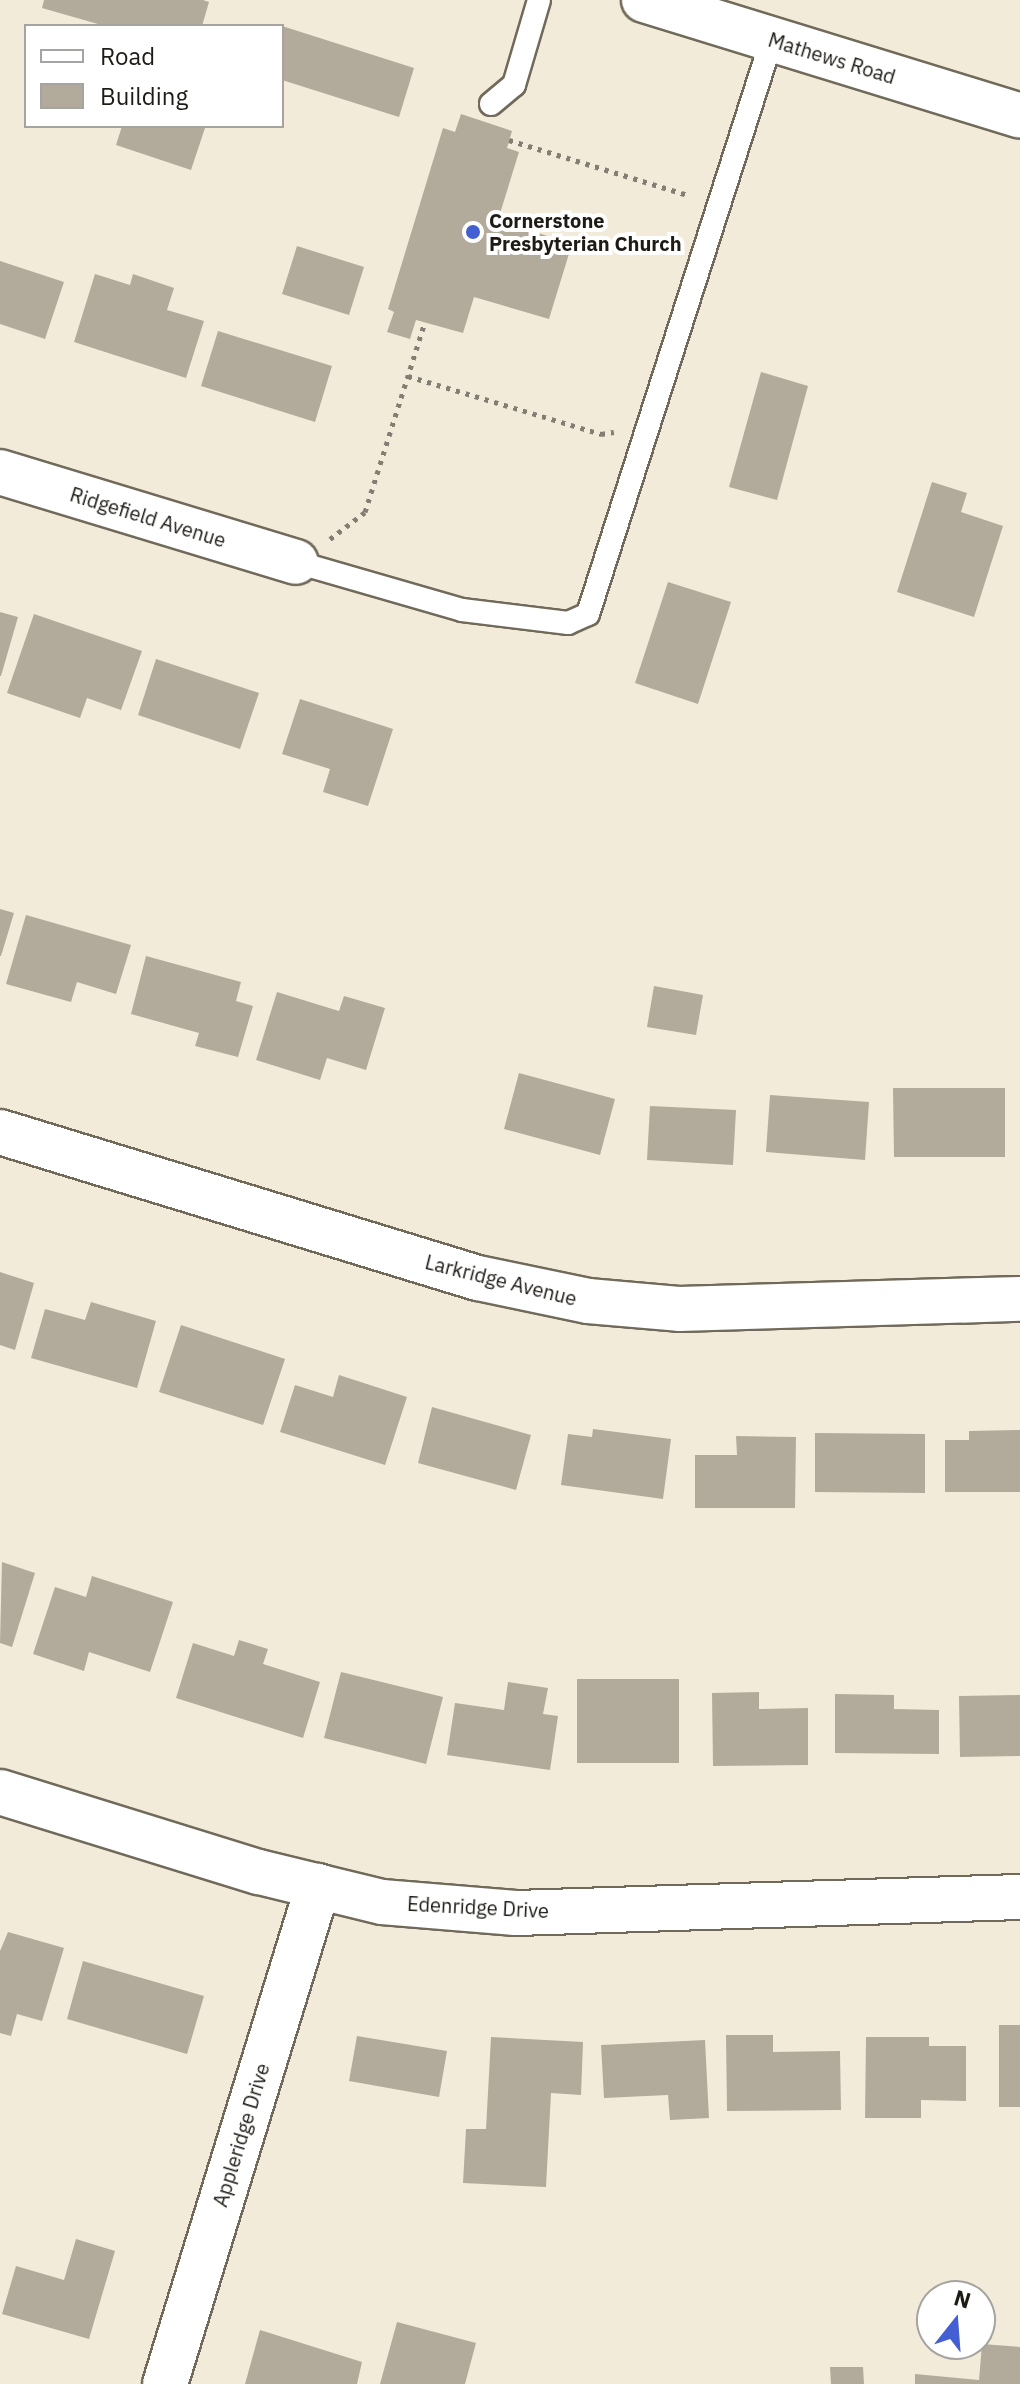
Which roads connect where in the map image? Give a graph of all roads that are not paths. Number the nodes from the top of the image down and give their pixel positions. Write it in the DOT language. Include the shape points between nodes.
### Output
graph roads {
  1 [pos="539,0"];
  2 [pos="644,0"];
  3 [pos="772,39"];
  4 [pos="491,104"];
  5 [pos="1020,116"];
  6 [pos="0,472"];
  7 [pos="296,562"];
  8 [pos="0,1132"];
  9 [pos="1020,1299"];
  10 [pos="0,1792"];
  11 [pos="318,1886"];
  12 [pos="1020,1897"];
  13 [pos="165,2384"];
  1 -- 4 [label="lane" via="514,85"];
  2 -- 3 [label="street, Mathews Road"];
  3 -- 5 [label="street, Mathews Road"];
  3 -- 7 [label="lane" via="593,604 582,619 568,623 462,610"];
  6 -- 7 [label="street, Ridgefield Avenue"];
  8 -- 9 [label="street, Larkridge Avenue" via="478,1278 588,1301 679,1309"];
  10 -- 11 [label="street, Edenridge Drive"];
  11 -- 12 [label="street, Edenridge Drive" via="382,1902 516,1913"];
  11 -- 13 [label="street, Appleridge Drive"];
}
